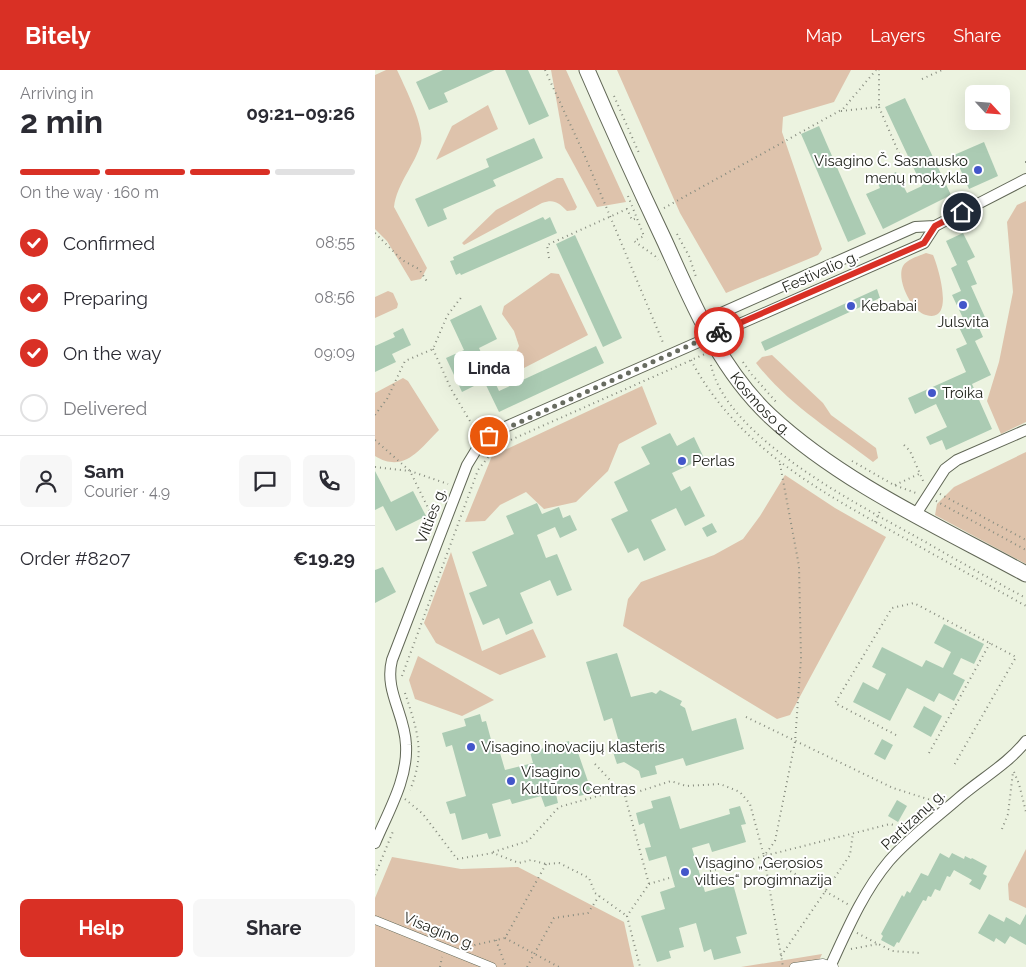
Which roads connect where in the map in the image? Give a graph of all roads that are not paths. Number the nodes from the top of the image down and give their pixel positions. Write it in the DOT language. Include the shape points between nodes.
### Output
graph roads {
  1 [pos="587,70"];
  2 [pos="1026,179"];
  3 [pos="935,226"];
  4 [pos="701,322"];
  5 [pos="713,342"];
  6 [pos="1026,430"];
  7 [pos="916,514"];
  8 [pos="1026,574"];
  9 [pos="1026,741"];
  10 [pos="375,843"];
  11 [pos="375,920"];
  12 [pos="832,966"];
  13 [pos="492,967"];
  14 [pos="794,967"];
  1 -- 4 [label="main road, Kosmoso g."];
  2 -- 3 [label="street, Festivalio g."];
  3 -- 4 [label="street, Festivalio g." via="915,227"];
  3 -- 5 [label="street, Festivalio g." via="924,243"];
  4 -- 5 [label="main road, Kosmoso g."];
  5 -- 7 [label="main road, Kosmoso g." via="754,400 796,439 833,466"];
  5 -- 10 [label="street, Vilties g." via="669,357 503,428 481,442 467,465 389,673 391,690 404,727 406,763"];
  6 -- 7 [label="street" via="957,460 945,469"];
  7 -- 8 [label="main road, Kosmoso g."];
  9 -- 12 [label="street, Partizanų g." via="919,832 889,862 857,910"];
  11 -- 13 [label="street, Visagino g."];
  12 -- 14 [label="street" via="823,962"];
}
